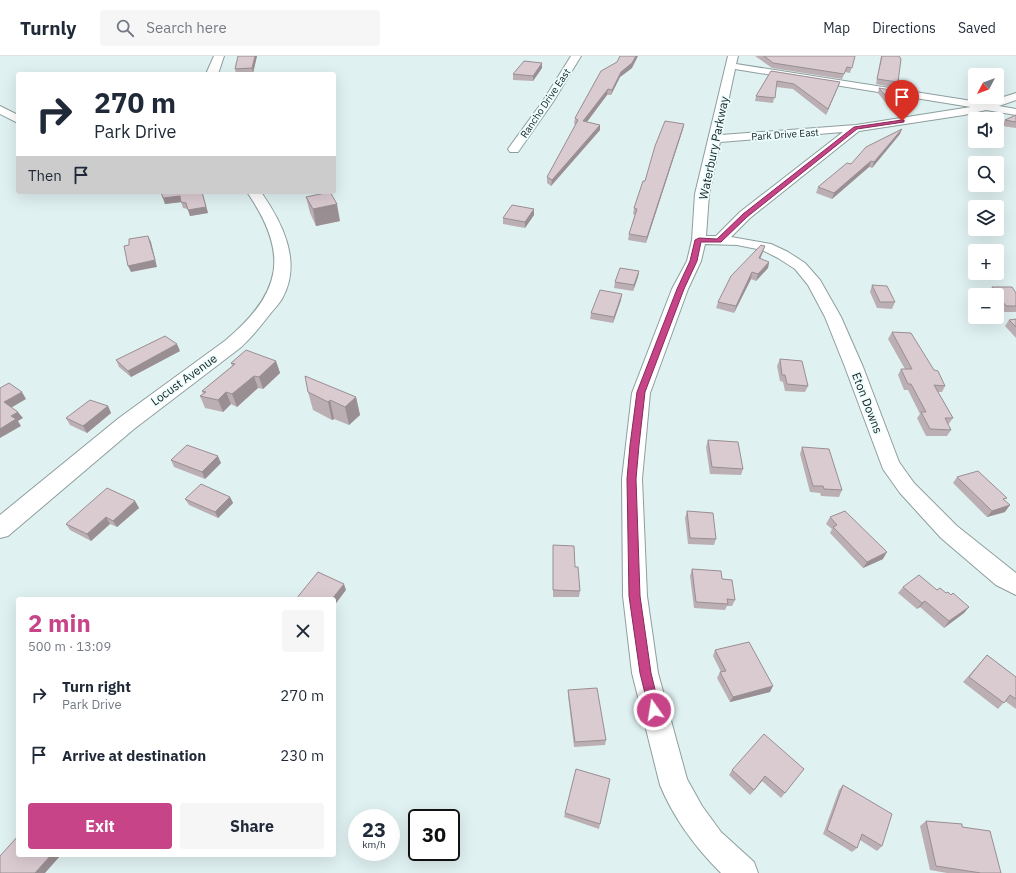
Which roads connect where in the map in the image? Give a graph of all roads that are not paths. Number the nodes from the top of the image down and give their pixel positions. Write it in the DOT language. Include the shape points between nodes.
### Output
graph roads {
  1 [pos="219,56"];
  2 [pos="576,56"];
  3 [pos="733,61"];
  4 [pos="213,72"];
  5 [pos="1016,96"];
  6 [pos="986,106"];
  7 [pos="0,109"];
  8 [pos="1016,112"];
  9 [pos="16,119"];
  10 [pos="856,128"];
  11 [pos="715,139"];
  12 [pos="514,150"];
  13 [pos="255,194"];
  14 [pos="699,240"];
  15 [pos="719,241"];
  16 [pos="0,529"];
  17 [pos="1016,586"];
  18 [pos="743,873"];
  1 -- 4 [label="street"];
  2 -- 12 [label="street, Rancho Drive East"];
  3 -- 6 [label="street"];
  3 -- 11 [label="street, Waterbury Parkway"];
  5 -- 6 [label="street, Park Drive East"];
  6 -- 8 [label="street"];
  6 -- 10 [label="street, Park Drive East" via="964,112"];
  7 -- 9 [label="street"];
  10 -- 11 [label="street, Park Drive East"];
  10 -- 15 [label="street" via="745,215"];
  11 -- 14 [label="street, Waterbury Parkway" via="702,194"];
  13 -- 16 [label="street, Locust Avenue" via="269,214 283,258 283,274 275,296 234,344 121,428"];
  14 -- 15 [label="street, Eton Downs"];
  14 -- 18 [label="street, Waterbury Parkway" via="694,261 680,289 641,392 632,479 635,596 645,673 674,785 710,842"];
  15 -- 17 [label="street, Eton Downs" via="737,241 783,254 800,266 815,283 854,367 890,464 907,488 950,532"];
}
